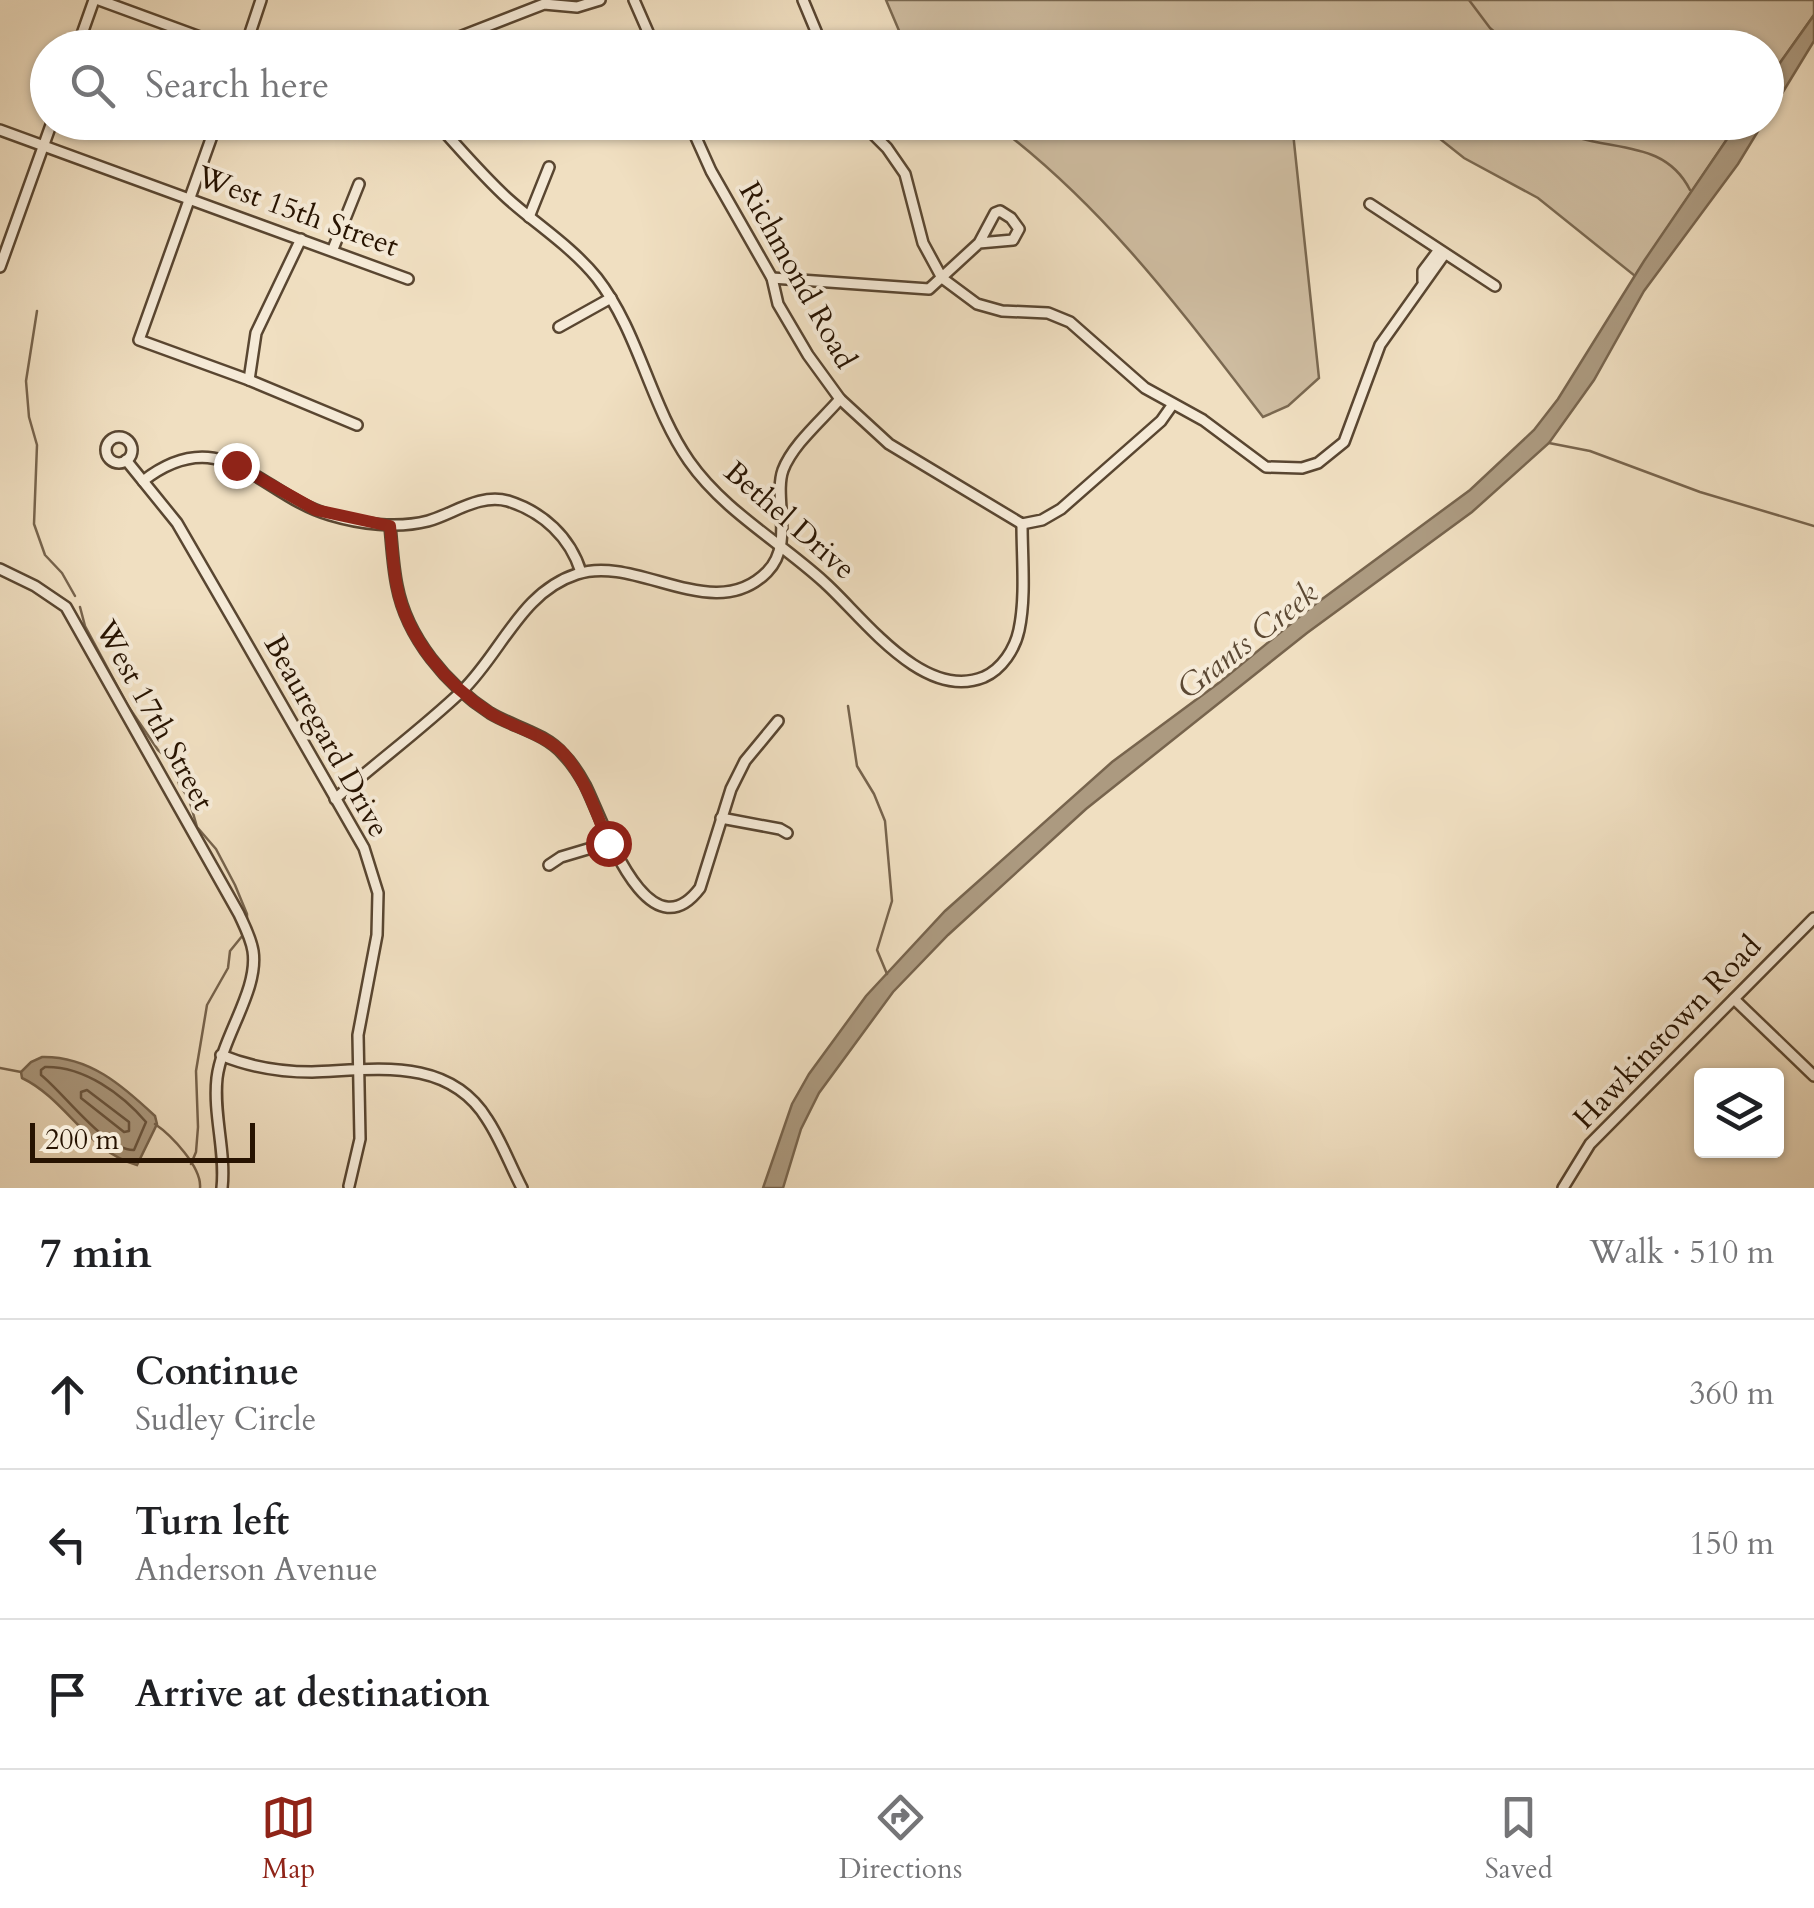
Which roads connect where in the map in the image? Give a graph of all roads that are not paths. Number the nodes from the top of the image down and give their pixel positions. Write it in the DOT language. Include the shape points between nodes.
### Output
graph roads {
  1 [pos="96,0"];
  2 [pos="261,0"];
  3 [pos="600,0"];
  4 [pos="634,0"];
  5 [pos="803,0"];
  6 [pos="85,30"];
  7 [pos="180,30"];
  8 [pos="250,30"];
  9 [pos="477,30"];
  10 [pos="647,30"];
  11 [pos="816,30"];
  12 [pos="0,130"];
  13 [pos="46,140"];
  14 [pos="209,140"];
  15 [pos="452,140"];
  16 [pos="697,140"];
  17 [pos="879,140"];
  18 [pos="44,146"];
  19 [pos="549,167"];
  20 [pos="359,184"];
  21 [pos="188,197"];
  22 [pos="1370,204"];
  23 [pos="529,217"];
  24 [pos="302,240"];
  25 [pos="980,242"];
  26 [pos="334,250"];
  27 [pos="1441,253"];
  28 [pos="0,267"];
  29 [pos="772,278"];
  30 [pos="942,278"];
  31 [pos="408,279"];
  32 [pos="1495,286"];
  33 [pos="611,298"];
  34 [pos="559,327"];
  35 [pos="249,380"];
  36 [pos="840,399"];
  37 [pos="1173,404"];
  38 [pos="357,425"];
  39 [pos="126,460"];
  40 [pos="144,481"];
  41 [pos="1022,524"];
  42 [pos="390,526"];
  43 [pos="780,545"];
  44 [pos="0,569"];
  45 [pos="581,572"];
  46 [pos="462,691"];
  47 [pos="778,721"];
  48 [pos="335,799"];
  49 [pos="722,818"];
  50 [pos="788,834"];
  51 [pos="608,843"];
  52 [pos="549,865"];
  53 [pos="1814,918"];
  54 [pos="1734,999"];
  55 [pos="221,1055"];
  56 [pos="358,1069"];
  57 [pos="1814,1076"];
  58 [pos="348,1186"];
  59 [pos="222,1188"];
  60 [pos="522,1188"];
  61 [pos="1563,1188"];
  1 -- 6 [label="street"];
  1 -- 7 [label="street"];
  2 -- 8 [label="street"];
  3 -- 9 [label="street" via="577,7 544,4"];
  4 -- 10 [label="street"];
  5 -- 11 [label="street"];
  12 -- 18 [label="street, West 15th Street"];
  13 -- 18 [label="street"];
  14 -- 21 [label="street"];
  15 -- 23 [label="street, Bethel Drive"];
  16 -- 29 [label="street, Richmond Road"];
  17 -- 30 [label="street" via="904,174 923,243"];
  18 -- 21 [label="street, West 15th Street"];
  18 -- 28 [label="street"];
  19 -- 23 [label="street"];
  20 -- 26 [label="street"];
  21 -- 24 [label="street, West 15th Street"];
  21 -- 35 [label="street" via="139,340"];
  22 -- 27 [label="street"];
  23 -- 33 [label="street, Bethel Drive" via="572,250"];
  24 -- 26 [label="street, West 15th Street"];
  24 -- 35 [label="street" via="256,332"];
  25 -- 25 [label="street" via="1000,211 1018,230 1013,240"];
  25 -- 30 [label="street"];
  26 -- 31 [label="street, West 15th Street"];
  27 -- 32 [label="street"];
  27 -- 37 [label="street" via="1380,345 1350,431 1318,463 1266,467"];
  29 -- 30 [label="street" via="929,289"];
  29 -- 36 [label="street, Richmond Road" via="778,304"];
  30 -- 37 [label="street" via="978,304 1070,322 1122,370"];
  33 -- 34 [label="street"];
  33 -- 43 [label="street, Bethel Drive" via="691,463 727,506"];
  35 -- 38 [label="street"];
  36 -- 41 [label="street, Richmond Road" via="889,444"];
  36 -- 43 [label="street" via="783,469"];
  37 -- 41 [label="street" via="1061,510"];
  39 -- 40 [label="street, Beauregard Drive"];
  40 -- 42 [label="street" via="176,462 222,460 316,510"];
  40 -- 48 [label="street, Beauregard Drive" via="177,523"];
  41 -- 43 [label="street, Bethel Drive" via="1014,648 990,674 957,682 936,678 892,649"];
  42 -- 45 [label="street" via="502,499 552,526"];
  42 -- 46 [label="street" via="404,612 434,663"];
  43 -- 45 [label="street" via="768,572 729,592"];
  44 -- 55 [label="street, West 17th Street" via="66,607 240,914 254,969"];
  45 -- 46 [label="street" via="538,595"];
  46 -- 48 [label="street"];
  46 -- 51 [label="street" via="560,750 587,788"];
  47 -- 49 [label="street" via="745,761"];
  48 -- 56 [label="street, Beauregard Drive" via="364,848 378,893"];
  49 -- 50 [label="street"];
  49 -- 51 [label="street" via="700,888 678,905 646,898"];
  51 -- 52 [label="street"];
  53 -- 54 [label="street, Hawkinstown Road"];
  54 -- 57 [label="street"];
  54 -- 61 [label="street, Hawkinstown Road" via="1590,1144"];
  55 -- 56 [label="street" via="272,1069"];
  55 -- 59 [label="street, West 17th Street" via="216,1107"];
  56 -- 58 [label="street, Beauregard Drive" via="360,1139"];
  56 -- 60 [label="street" via="426,1073 459,1089 486,1117"];
}
